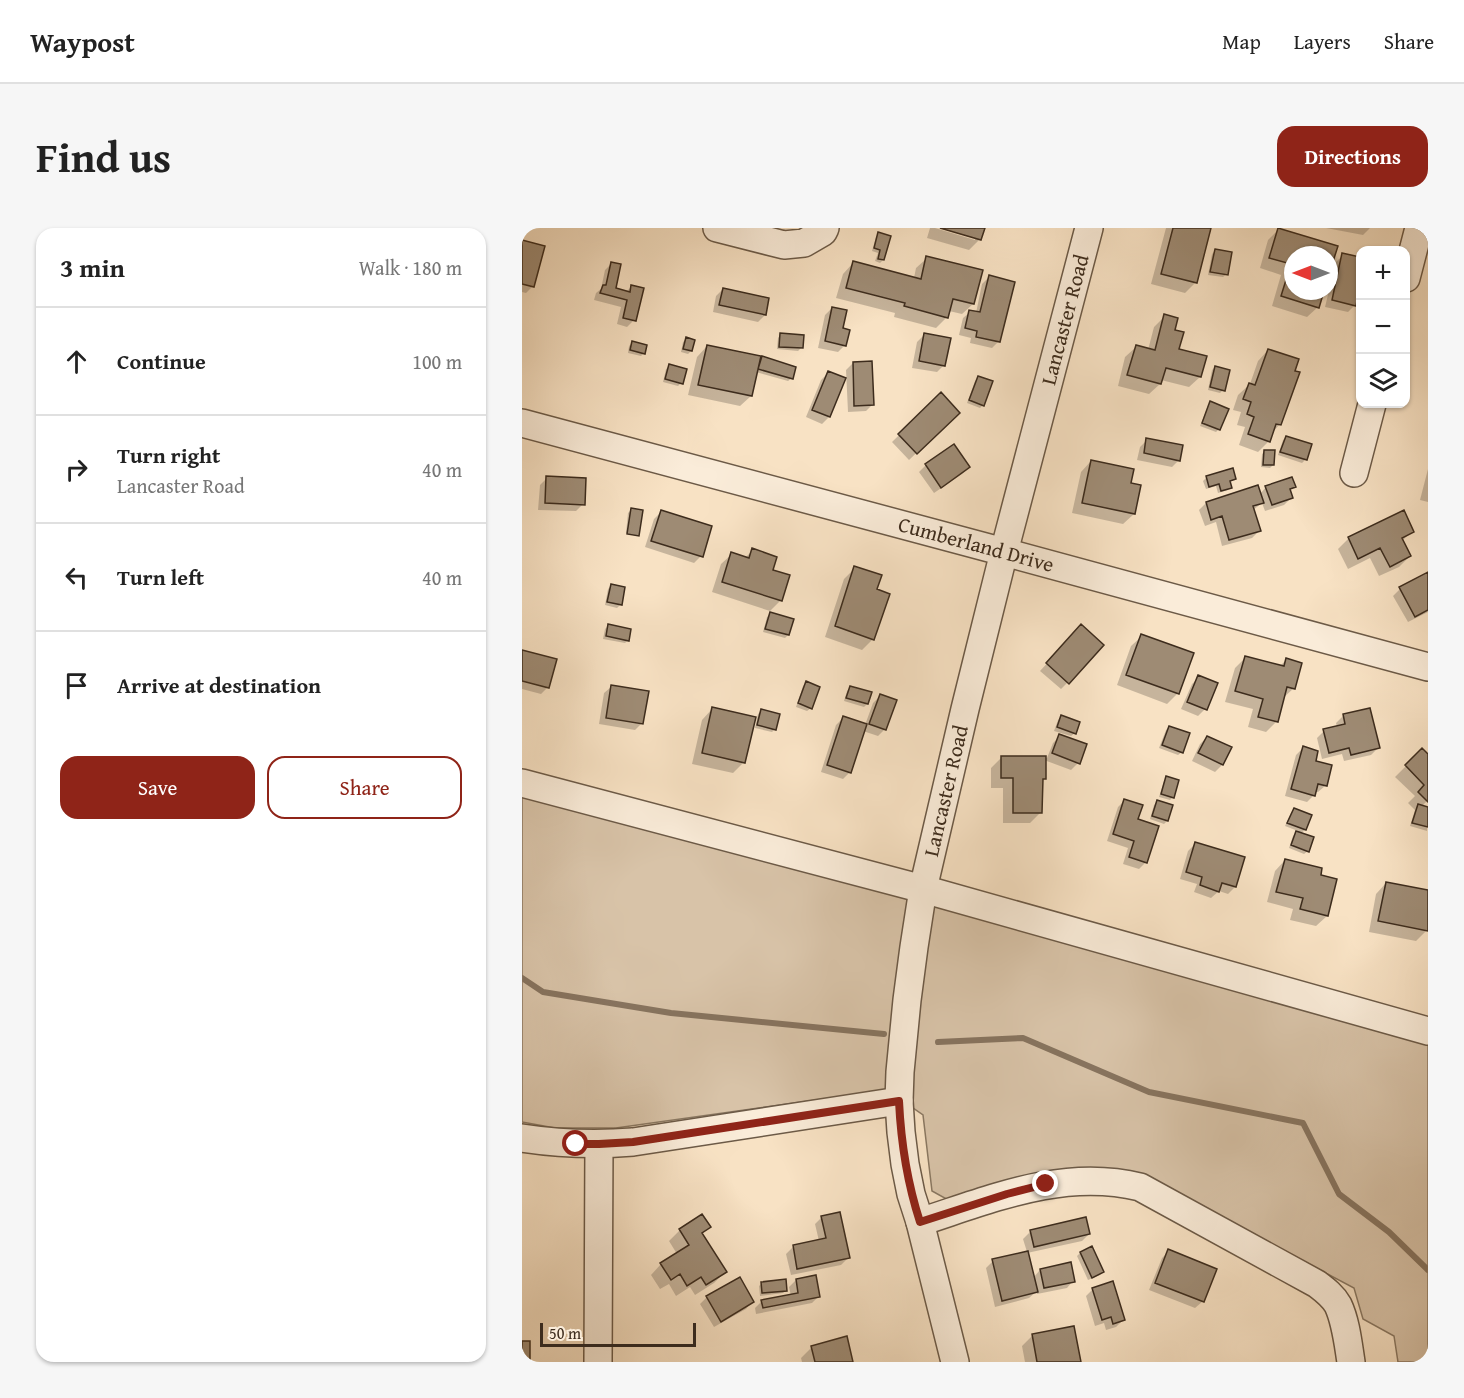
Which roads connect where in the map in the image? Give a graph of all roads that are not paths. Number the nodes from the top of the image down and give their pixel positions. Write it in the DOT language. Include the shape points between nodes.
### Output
graph roads {
  1 [pos="717,228"];
  2 [pos="825,228"];
  3 [pos="1089,228"];
  4 [pos="1419,228"];
  5 [pos="1410,263"];
  6 [pos="1371,408"];
  7 [pos="522,423"];
  8 [pos="1354,473"];
  9 [pos="1004,552"];
  10 [pos="1428,667"];
  11 [pos="522,783"];
  12 [pos="923,889"];
  13 [pos="1428,1031"];
  14 [pos="899,1101"];
  15 [pos="522,1138"];
  16 [pos="599,1144"];
  17 [pos="920,1222"];
  18 [pos="598,1362"];
  19 [pos="956,1362"];
  20 [pos="1351,1362"];
  1 -- 2 [label="street" via="784,245 804,243"];
  3 -- 9 [label="street, Lancaster Road"];
  4 -- 5 [label="street"];
  6 -- 8 [label="street"];
  7 -- 9 [label="street, Cumberland Drive"];
  9 -- 10 [label="street, Cumberland Drive"];
  9 -- 12 [label="street, Lancaster Road"];
  11 -- 12 [label="street"];
  12 -- 13 [label="street"];
  12 -- 14 [label="street, Lancaster Road" via="906,1012"];
  14 -- 16 [label="street"];
  14 -- 17 [label="street, Lancaster Road" via="905,1164"];
  15 -- 16 [label="street"];
  16 -- 18 [label="street"];
  17 -- 19 [label="street, Lancaster Road"];
  17 -- 20 [label="street" via="1046,1184 1104,1180 1140,1187 1330,1294 1347,1336"];
}
